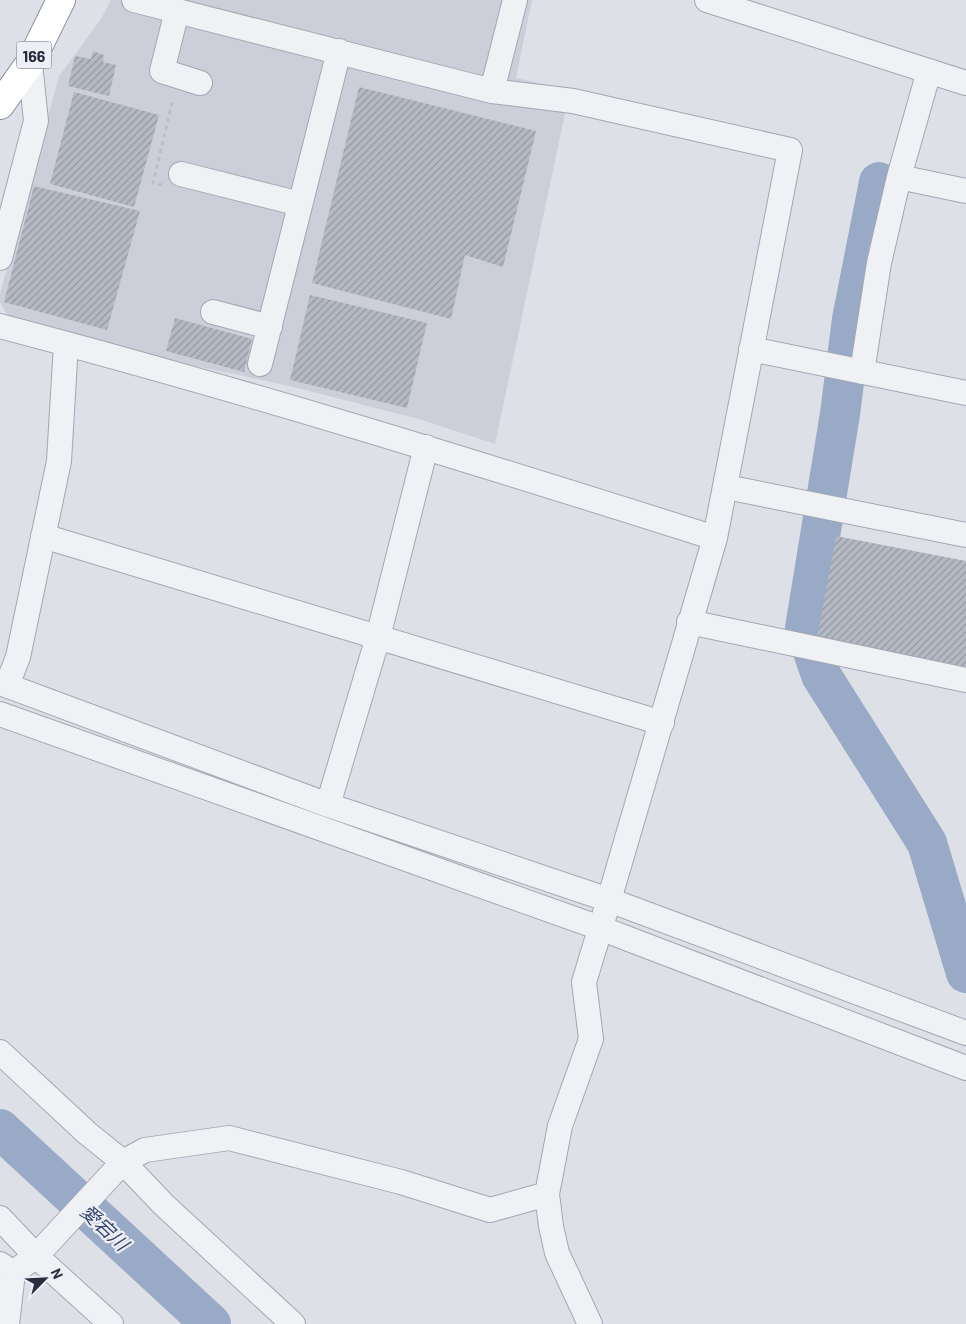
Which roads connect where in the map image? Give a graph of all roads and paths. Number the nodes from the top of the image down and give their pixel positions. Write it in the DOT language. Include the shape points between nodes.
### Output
graph roads {
  1 [pos="61,0"];
  2 [pos="134,0"];
  3 [pos="515,0"];
  4 [pos="707,0"];
  5 [pos="177,10"];
  6 [pos="339,52"];
  7 [pos="30,63"];
  8 [pos="929,71"];
  9 [pos="200,82"];
  10 [pos="966,83"];
  11 [pos="492,91"];
  12 [pos="0,105"];
  13 [pos="181,174"];
  14 [pos="899,177"];
  15 [pos="966,191"];
  16 [pos="300,204"];
  17 [pos="0,258"];
  18 [pos="213,312"];
  19 [pos="0,326"];
  20 [pos="270,327"];
  21 [pos="66,344"];
  22 [pos="751,349"];
  23 [pos="260,364"];
  24 [pos="861,372"];
  25 [pos="966,393"];
  26 [pos="426,447"];
  27 [pos="726,487"];
  28 [pos="966,535"];
  29 [pos="43,536"];
  30 [pos="715,538"];
  31 [pos="689,622"];
  32 [pos="378,637"];
  33 [pos="966,680"];
  34 [pos="3,684"];
  35 [pos="0,714"];
  36 [pos="662,723"];
  37 [pos="328,805"];
  38 [pos="610,900"];
  39 [pos="600,928"];
  40 [pos="963,1032"];
  41 [pos="0,1052"];
  42 [pos="966,1068"];
  43 [pos="966,1072"];
  44 [pos="122,1162"];
  45 [pos="547,1194"];
  46 [pos="0,1218"];
  47 [pos="36,1256"];
  48 [pos="6,1268"];
  49 [pos="7,1324"];
  50 [pos="111,1324"];
  51 [pos="293,1324"];
  52 [pos="590,1324"];
  1 -- 7 [label="highway, 166"];
  2 -- 5 [label="street"];
  3 -- 11 [label="street"];
  4 -- 8 [label="street"];
  5 -- 6 [label="street"];
  5 -- 9 [label="street" via="162,71"];
  6 -- 11 [label="street"];
  6 -- 16 [label="street"];
  7 -- 12 [label="highway, 166"];
  7 -- 17 [label="street" via="36,121"];
  8 -- 10 [label="street"];
  8 -- 14 [label="street"];
  11 -- 22 [label="street" via="573,101 790,150"];
  13 -- 16 [label="street"];
  14 -- 15 [label="street"];
  14 -- 24 [label="street"];
  16 -- 20 [label="street"];
  18 -- 20 [label="street"];
  19 -- 21 [label="street"];
  20 -- 23 [label="street"];
  21 -- 26 [label="street"];
  21 -- 29 [label="street" via="59,460"];
  22 -- 24 [label="street"];
  22 -- 27 [label="street"];
  24 -- 25 [label="street"];
  26 -- 30 [label="street"];
  26 -- 32 [label="street"];
  27 -- 28 [label="street"];
  27 -- 30 [label="street"];
  29 -- 32 [label="street"];
  29 -- 34 [label="street" via="18,657"];
  30 -- 31 [label="street"];
  31 -- 33 [label="street"];
  31 -- 36 [label="street"];
  32 -- 36 [label="street"];
  32 -- 37 [label="street"];
  34 -- 37 [label="street"];
  35 -- 39 [label="street"];
  36 -- 38 [label="street"];
  37 -- 38 [label="street"];
  38 -- 39 [label="street"];
  38 -- 40 [label="street"];
  39 -- 42 [label="street"];
  39 -- 45 [label="street" via="584,982 591,1039 560,1126"];
  40 -- 42 [label="street"];
  41 -- 44 [label="street" via="86,1133"];
  42 -- 43 [label="street"];
  44 -- 45 [label="street" via="145,1150 229,1138 401,1182 490,1210"];
  44 -- 47 [label="street"];
  44 -- 51 [label="street"];
  45 -- 52 [label="street" via="557,1253"];
  46 -- 47 [label="street"];
  47 -- 48 [label="street"];
  47 -- 50 [label="street"];
  48 -- 49 [label="street"];
}
